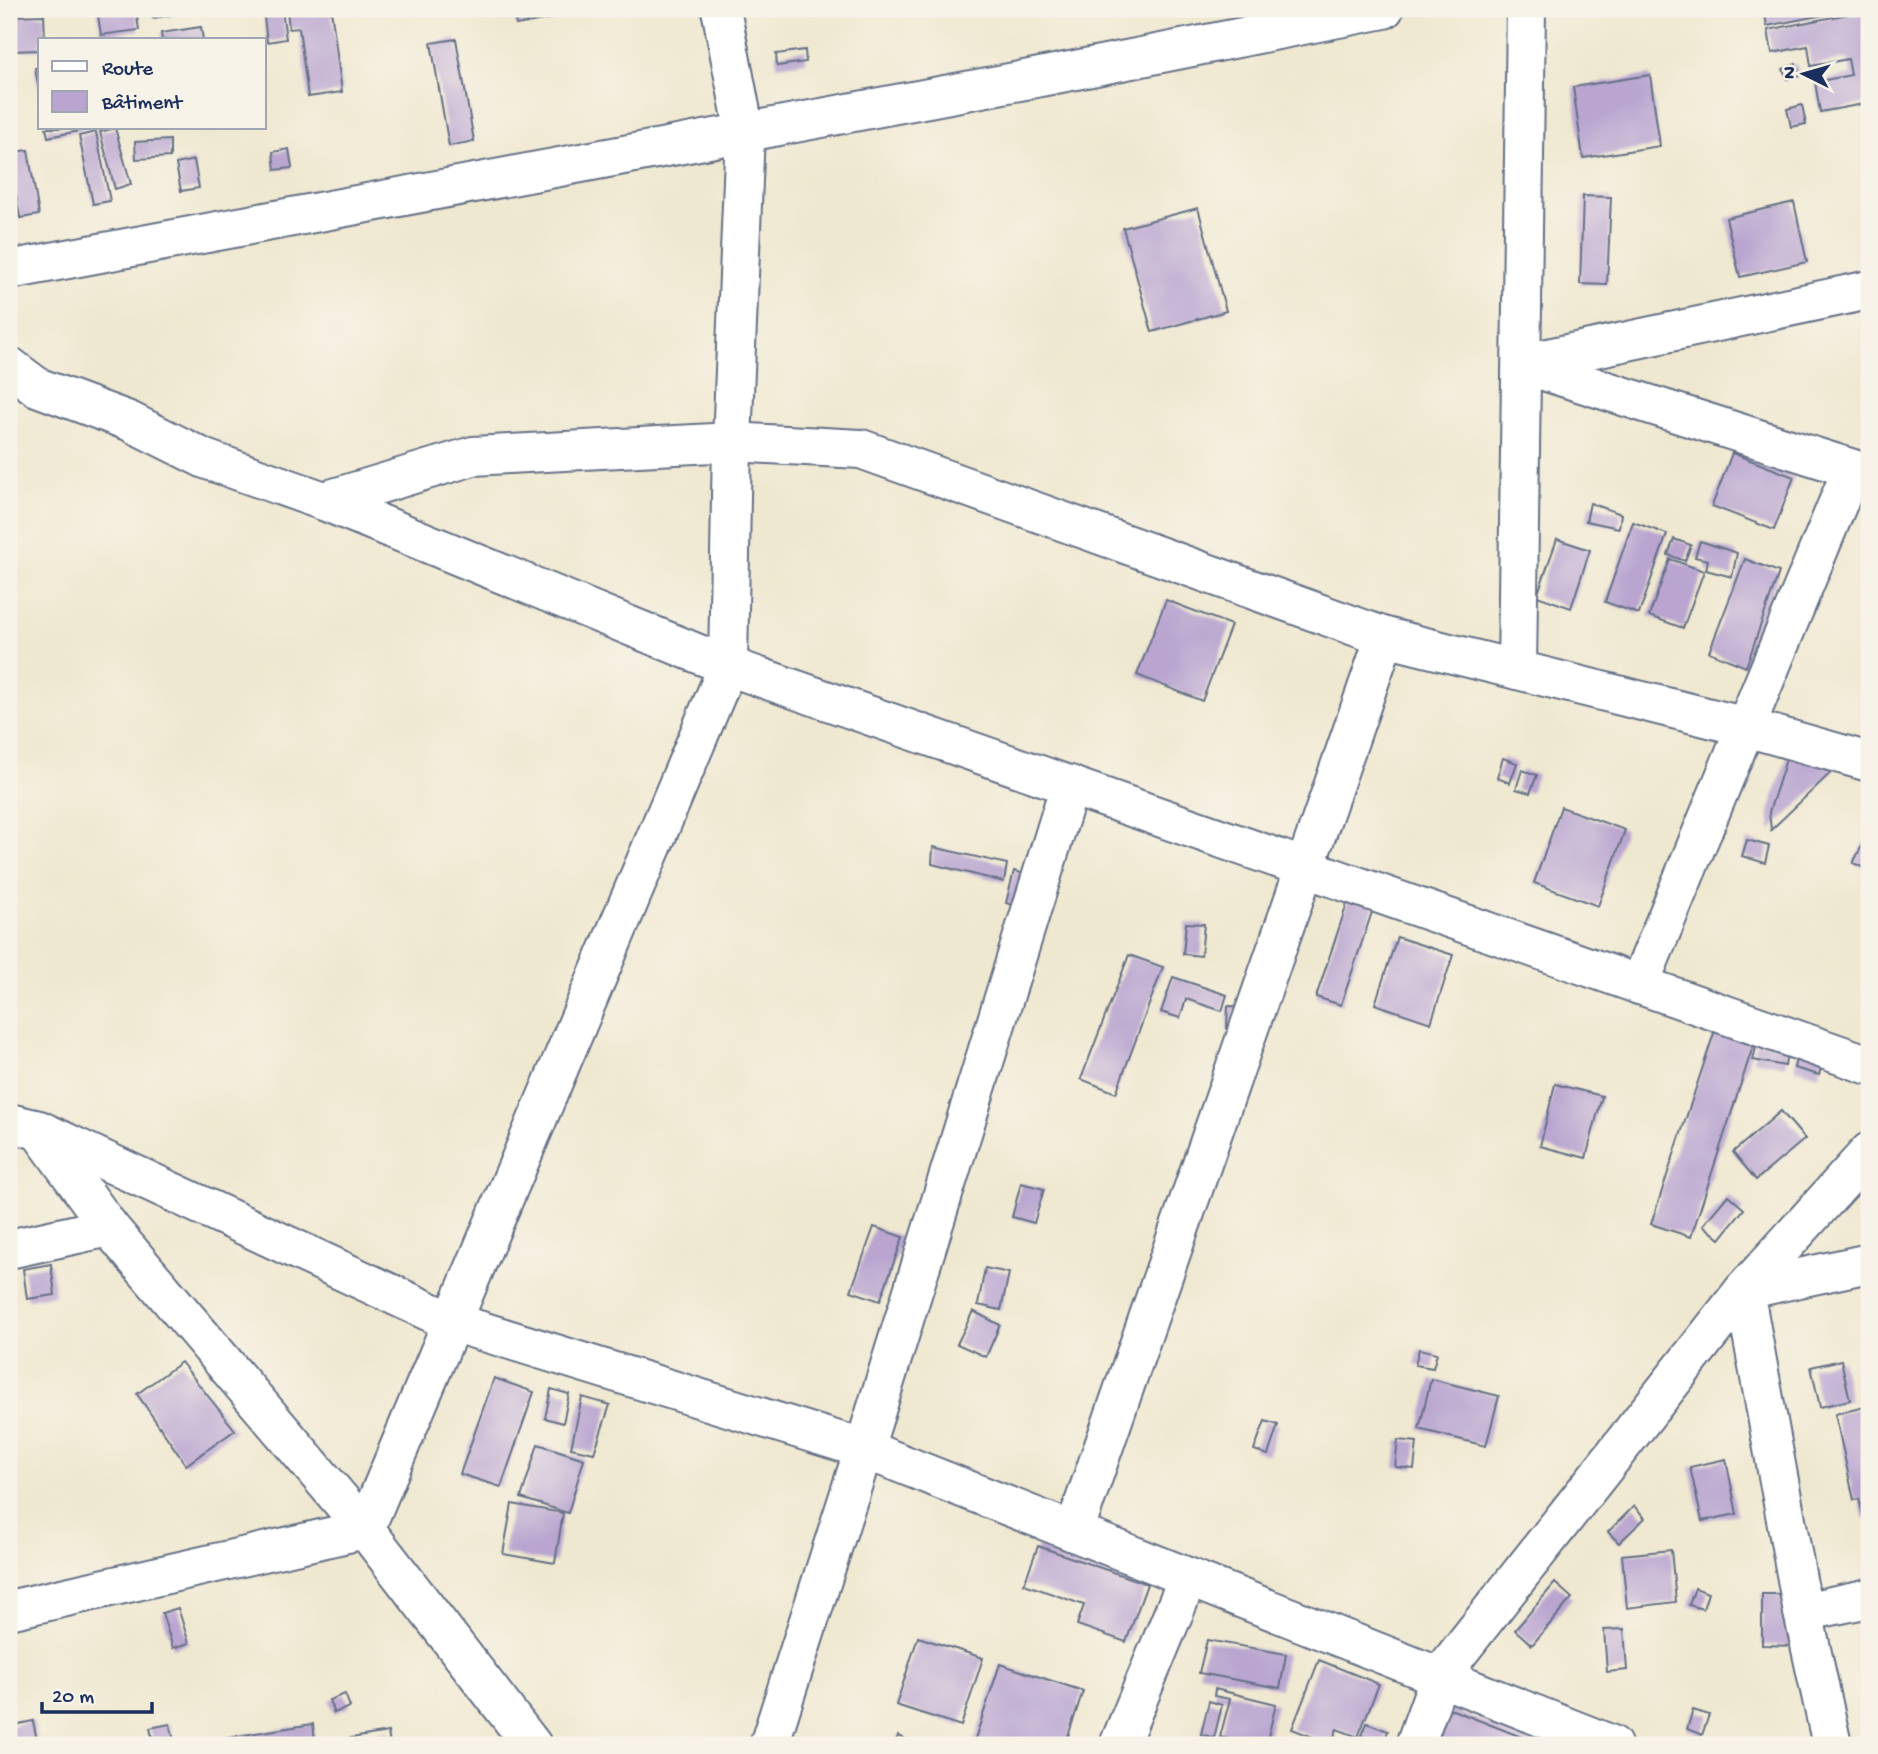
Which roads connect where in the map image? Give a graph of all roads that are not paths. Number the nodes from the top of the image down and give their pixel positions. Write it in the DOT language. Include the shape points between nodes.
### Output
graph roads {
  1 [pos="721,9"];
  2 [pos="1384,9"];
  3 [pos="1525,9"];
  4 [pos="745,133"];
  5 [pos="9,270"];
  6 [pos="1869,290"];
  7 [pos="1522,364"];
  8 [pos="9,366"];
  9 [pos="732,442"];
  10 [pos="1861,472"];
  11 [pos="324,501"];
  12 [pos="1385,637"];
  13 [pos="727,666"];
  14 [pos="1517,670"];
  15 [pos="1746,727"];
  16 [pos="1869,762"];
  17 [pos="1070,785"];
  18 [pos="1307,867"];
  19 [pos="1639,985"];
  20 [pos="1869,1065"];
  21 [pos="24,1127"];
  22 [pos="1869,1152"];
  23 [pos="109,1227"];
  24 [pos="9,1249"];
  25 [pos="1869,1264"];
  26 [pos="1744,1290"];
  27 [pos="452,1322"];
  28 [pos="864,1449"];
  29 [pos="365,1529"];
  30 [pos="1074,1532"];
  31 [pos="1188,1578"];
  32 [pos="1869,1598"];
  33 [pos="9,1610"];
  34 [pos="1803,1612"];
  35 [pos="1440,1676"];
  36 [pos="531,1745"];
  37 [pos="769,1745"];
  38 [pos="1119,1745"];
  39 [pos="1415,1745"];
  40 [pos="1612,1745"];
  41 [pos="1832,1745"];
  1 -- 4 [label="street"];
  2 -- 4 [label="street"];
  3 -- 7 [label="street"];
  4 -- 5 [label="street"];
  4 -- 9 [label="street"];
  6 -- 7 [label="street"];
  7 -- 10 [label="street"];
  7 -- 14 [label="street"];
  8 -- 11 [label="street" via="37,387 129,421 205,459"];
  9 -- 11 [label="street" via="473,456"];
  9 -- 12 [label="street" via="861,449"];
  9 -- 13 [label="street"];
  10 -- 15 [label="street"];
  11 -- 13 [label="street"];
  12 -- 14 [label="street"];
  12 -- 18 [label="street"];
  13 -- 17 [label="street"];
  13 -- 27 [label="street"];
  14 -- 15 [label="street"];
  15 -- 16 [label="street"];
  15 -- 19 [label="street"];
  17 -- 18 [label="street"];
  17 -- 28 [label="street"];
  18 -- 19 [label="street"];
  18 -- 30 [label="street"];
  19 -- 20 [label="street"];
  21 -- 23 [label="street"];
  21 -- 27 [label="street"];
  22 -- 26 [label="street"];
  23 -- 24 [label="street"];
  23 -- 29 [label="street"];
  25 -- 26 [label="street"];
  26 -- 34 [label="street"];
  26 -- 35 [label="street"];
  27 -- 28 [label="street"];
  27 -- 29 [label="street"];
  28 -- 30 [label="street"];
  28 -- 37 [label="street"];
  29 -- 33 [label="street"];
  29 -- 36 [label="street"];
  30 -- 31 [label="street"];
  31 -- 35 [label="street"];
  31 -- 38 [label="street"];
  32 -- 34 [label="street"];
  34 -- 41 [label="street"];
  35 -- 39 [label="street"];
  35 -- 40 [label="street"];
}
